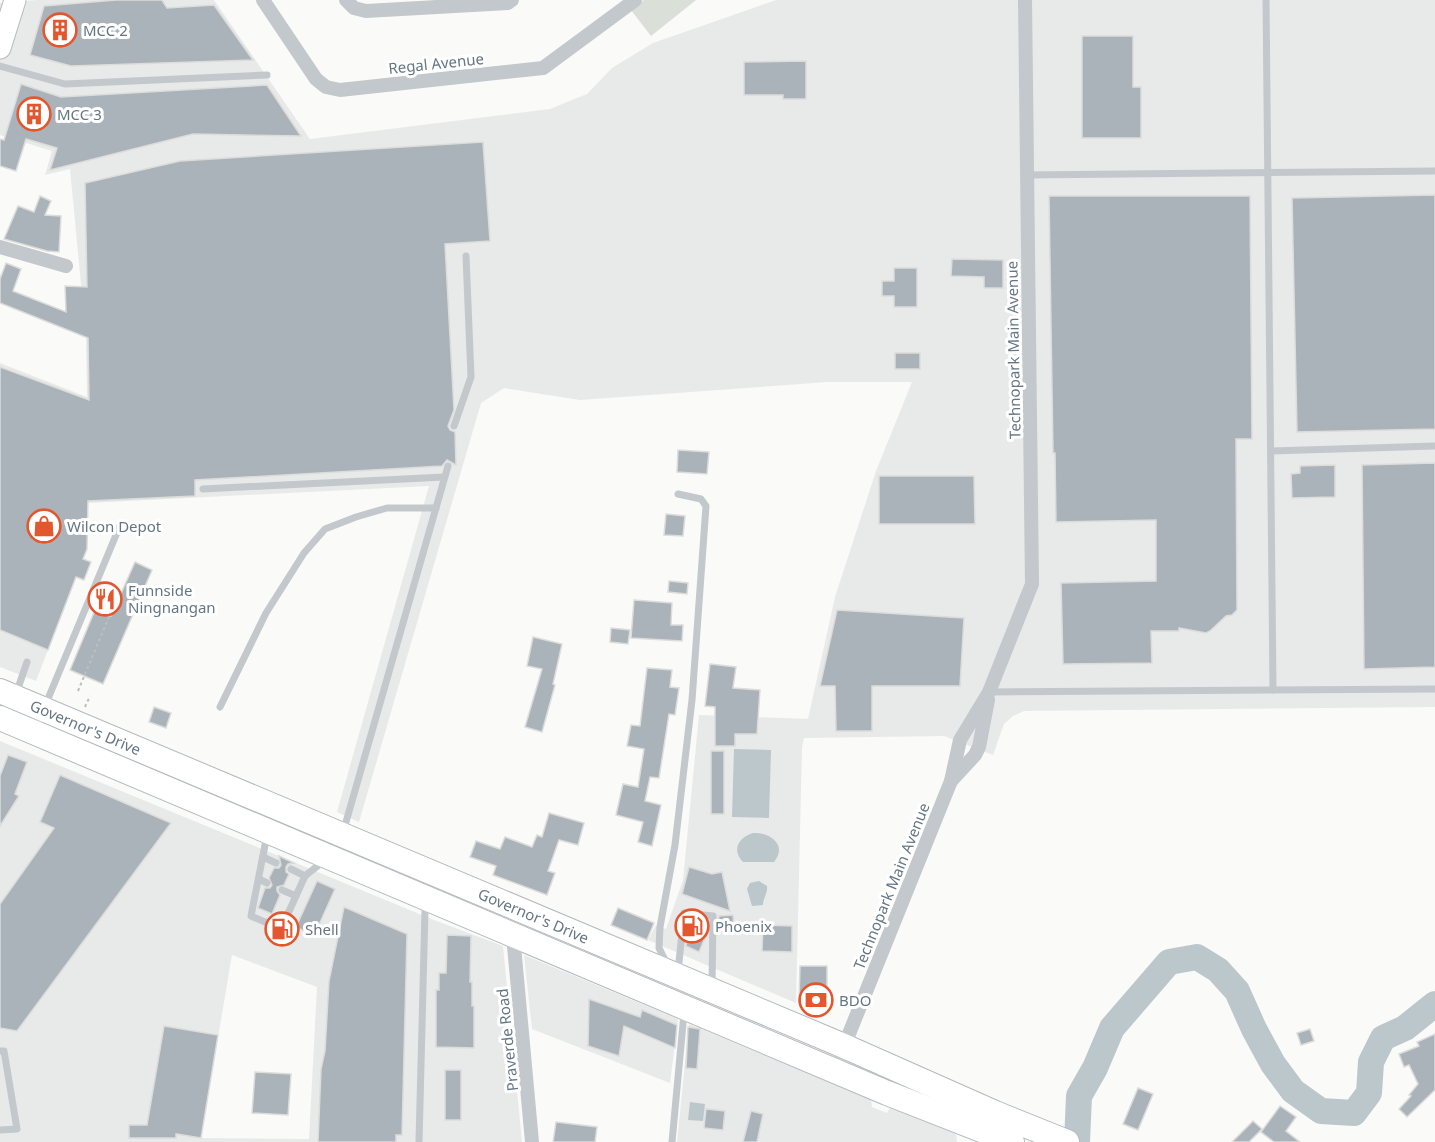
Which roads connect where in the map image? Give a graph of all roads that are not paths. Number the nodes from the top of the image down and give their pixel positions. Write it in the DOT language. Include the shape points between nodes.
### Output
graph roads {
  1 [pos="15,0"];
  2 [pos="263,0"];
  3 [pos="346,0"];
  4 [pos="512,0"];
  5 [pos="635,0"];
  6 [pos="1025,0"];
  7 [pos="1266,0"];
  8 [pos="0,48"];
  9 [pos="0,66"];
  10 [pos="267,75"];
  11 [pos="1435,171"];
  12 [pos="1268,173"];
  13 [pos="1027,175"];
  14 [pos="0,247"];
  15 [pos="466,256"];
  16 [pos="66,266"];
  17 [pos="454,426"];
  18 [pos="1435,446"];
  19 [pos="1271,451"];
  20 [pos="448,466"];
  21 [pos="444,477"];
  22 [pos="203,489"];
  23 [pos="678,494"];
  24 [pos="436,508"];
  25 [pos="121,523"];
  26 [pos="27,662"];
  27 [pos="1435,689"];
  28 [pos="1274,690"];
  29 [pos="989,692"];
  30 [pos="8,703"];
  31 [pos="220,707"];
  32 [pos="36,722"];
  33 [pos="951,781"];
  34 [pos="272,819"];
  35 [pos="342,835"];
  36 [pos="263,857"];
  37 [pos="330,858"];
  38 [pos="276,863"];
  39 [pos="291,869"];
  40 [pos="305,876"];
  41 [pos="259,879"];
  42 [pos="267,883"];
  43 [pos="435,888"];
  44 [pos="282,890"];
  45 [pos="296,896"];
  46 [pos="513,935"];
  47 [pos="675,974"];
  48 [pos="712,990"];
  49 [pos="685,1007"];
  50 [pos="844,1046"];
  51 [pos="0,1051"];
  52 [pos="834,1071"];
  53 [pos="991,1122"];
  54 [pos="0,1130"];
  55 [pos="419,1142"];
  56 [pos="532,1142"];
  57 [pos="672,1142"];
  58 [pos="1012,1142"];
  59 [pos="1067,1142"];
  1 -- 8 [label="main road"];
  2 -- 5 [label="street, Regal Avenue" via="316,79 326,87 340,90 543,68"];
  3 -- 4 [label="street" via="354,8 366,10"];
  6 -- 13 [label="street, Technopark Main Avenue"];
  7 -- 12 [label="lane"];
  9 -- 10 [label="lane" via="65,84"];
  11 -- 12 [label="lane"];
  12 -- 13 [label="lane"];
  12 -- 19 [label="lane"];
  13 -- 29 [label="street, Technopark Main Avenue" via="1032,584"];
  14 -- 16 [label="street"];
  15 -- 17 [label="lane" via="471,377"];
  18 -- 19 [label="lane"];
  19 -- 28 [label="lane"];
  20 -- 21 [label="lane"];
  21 -- 22 [label="lane"];
  21 -- 24 [label="lane"];
  23 -- 47 [label="lane" via="701,498 706,506 693,700 675,846 660,927 659,948"];
  24 -- 31 [label="lane" via="387,508 325,530 303,553 266,613"];
  24 -- 35 [label="lane"];
  25 -- 32 [label="lane"];
  26 -- 30 [label="lane"];
  27 -- 28 [label="lane"];
  28 -- 29 [label="lane"];
  29 -- 33 [label="street, Technopark Main Avenue" via="960,740"];
  29 -- 33 [label="street, Technopark Main Avenue" via="979,747"];
  30 -- 32 [label="highway, Governor's Drive"];
  32 -- 34 [label="highway, Governor's Drive"];
  33 -- 50 [label="street, Technopark Main Avenue"];
  34 -- 35 [label="highway, Governor's Drive"];
  34 -- 36 [label="lane"];
  34 -- 37 [label="highway, Governor's Drive"];
  35 -- 43 [label="highway, Governor's Drive"];
  36 -- 38 [label="lane"];
  36 -- 41 [label="lane"];
  37 -- 40 [label="lane"];
  37 -- 43 [label="highway, Governor's Drive"];
  39 -- 40 [label="lane"];
  40 -- 45 [label="lane"];
  41 -- 42 [label="lane"];
  41 -- 45 [label="lane" via="251,916 281,929"];
  43 -- 46 [label="highway, Governor's Drive"];
  43 -- 47 [label="highway, Governor's Drive"];
  43 -- 55 [label="lane" via="425,910"];
  44 -- 45 [label="lane"];
  46 -- 49 [label="highway, Governor's Drive"];
  46 -- 56 [label="street, Praverde Road"];
  47 -- 48 [label="highway, Governor's Drive"];
  47 -- 48 [label="lane" via="684,913 713,916"];
  48 -- 50 [label="highway, Governor's Drive"];
  49 -- 52 [label="highway, Governor's Drive"];
  49 -- 57 [label="lane"];
  50 -- 52 [label="street, Technopark Main Avenue"];
  50 -- 53 [label="highway, Governor's Drive"];
  51 -- 54 [label="lane" via="4,1052 17,1129"];
  52 -- 53 [label="highway, Governor's Drive" via="916,1105"];
  53 -- 58 [label="highway, Governor's Drive"];
  53 -- 59 [label="highway, Governor's Drive"];
}
